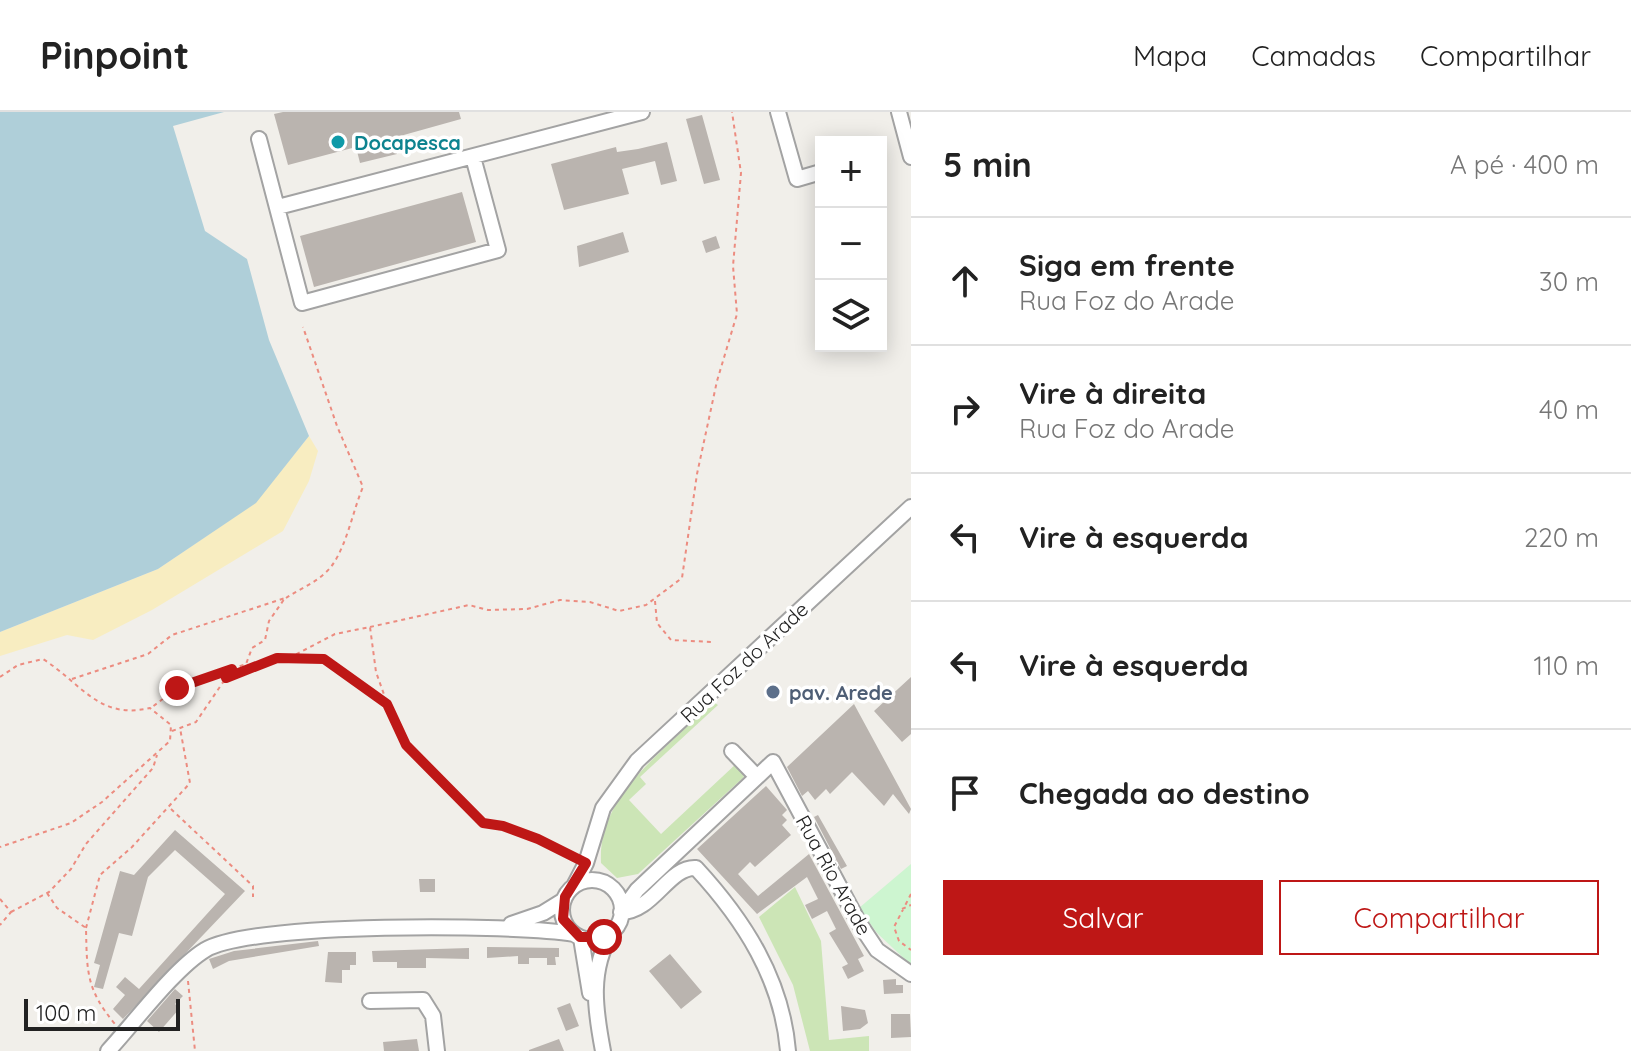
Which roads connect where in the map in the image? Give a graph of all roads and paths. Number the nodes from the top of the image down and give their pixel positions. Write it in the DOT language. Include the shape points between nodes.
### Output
graph roads {
  1 [pos="642,112"];
  2 [pos="732,112"];
  3 [pos="778,112"];
  4 [pos="899,112"];
  5 [pos="259,139"];
  6 [pos="473,157"];
  7 [pos="911,157"];
  8 [pos="815,174"];
  9 [pos="278,207"];
  10 [pos="303,327"];
  11 [pos="911,507"];
  12 [pos="285,598"];
  13 [pos="655,600"];
  14 [pos="370,627"];
  15 [pos="713,642"];
  16 [pos="286,660"];
  17 [pos="232,669"];
  18 [pos="11,670"];
  19 [pos="0,671"];
  20 [pos="0,677"];
  21 [pos="226,678"];
  22 [pos="71,679"];
  23 [pos="387,704"];
  24 [pos="150,708"];
  25 [pos="180,728"];
  26 [pos="171,731"];
  27 [pos="732,751"];
  28 [pos="157,753"];
  29 [pos="757,777"];
  30 [pos="170,808"];
  31 [pos="596,832"];
  32 [pos="0,847"];
  33 [pos="586,863"];
  34 [pos="665,863"];
  35 [pos="605,884"];
  36 [pos="574,886"];
  37 [pos="46,893"];
  38 [pos="911,894"];
  39 [pos="253,897"];
  40 [pos="0,899"];
  41 [pos="564,900"];
  42 [pos="911,905"];
  43 [pos="901,910"];
  44 [pos="11,912"];
  45 [pos="621,912"];
  46 [pos="0,925"];
  47 [pos="86,928"];
  48 [pos="475,928"];
  49 [pos="612,932"];
  50 [pos="578,936"];
  51 [pos="911,950"];
  52 [pos="186,966"];
  53 [pos="911,974"];
  54 [pos="370,1001"];
  55 [pos="597,1021"];
  56 [pos="123,1035"];
  57 [pos="108,1051"];
  58 [pos="195,1051"];
  59 [pos="437,1051"];
  60 [pos="603,1051"];
  61 [pos="788,1051"];
  1 -- 6 [label="street"];
  2 -- 13 [label="path" via="741,173 733,266 737,314 697,474 682,578"];
  3 -- 8 [label="street" via="797,179"];
  4 -- 7 [label="street"];
  5 -- 9 [label="street"];
  6 -- 9 [label="street"];
  6 -- 9 [label="street" via="498,250 302,303"];
  10 -- 12 [label="path" via="363,487 344,543 326,573"];
  11 -- 31 [label="street, Rua Foz do Arade" via="637,761 603,808"];
  12 -- 17 [label="path" via="269,621 265,640 252,648 246,664"];
  12 -- 22 [label="path" via="172,635 148,654"];
  13 -- 14 [label="path" via="619,611 560,600 527,609 469,605"];
  13 -- 15 [label="path" via="657,623 671,640"];
  14 -- 16 [label="path" via="335,634"];
  14 -- 23 [label="path"];
  16 -- 21 [label="path" via="277,658"];
  16 -- 23 [label="path" via="324,659"];
  17 -- 21 [label="path"];
  17 -- 24 [label="path" via="177,688"];
  18 -- 19 [label="path"];
  18 -- 20 [label="path"];
  18 -- 22 [label="path" via="43,659"];
  21 -- 25 [label="path" via="196,722"];
  22 -- 24 [label="path" via="102,707 129,713"];
  23 -- 33 [label="path" via="406,745 466,810 483,823 526,835"];
  24 -- 26 [label="path" via="171,725"];
  25 -- 26 [label="path"];
  25 -- 30 [label="path" via="190,783"];
  26 -- 28 [label="path" via="170,741"];
  27 -- 29 [label="street"];
  28 -- 32 [label="path" via="71,823"];
  28 -- 37 [label="path" via="153,768"];
  29 -- 34 [label="street"];
  29 -- 53 [label="street, Rua Rio Arade" via="773,762 859,923 877,950"];
  30 -- 39 [label="path" via="253,886"];
  30 -- 47 [label="path" via="100,875"];
  31 -- 33 [label="street, Rua Foz do Arade"];
  31 -- 35 [label="street, Rua Foz do Arade" via="594,866"];
  33 -- 36 [label="street, Rua Foz do Arade"];
  34 -- 35 [label="street" via="636,882"];
  34 -- 45 [label="street"];
  35 -- 36 [label="street" via="586,881"];
  35 -- 45 [label="street, Rua Foz do Arade" via="619,900"];
  36 -- 41 [label="street, Rua Foz do Arade"];
  37 -- 44 [label="path"];
  37 -- 47 [label="path" via="57,908"];
  38 -- 43 [label="path"];
  40 -- 44 [label="path"];
  41 -- 48 [label="street, Rua Foz do Arade" via="522,922"];
  41 -- 50 [label="street" via="563,919"];
  42 -- 43 [label="path"];
  43 -- 51 [label="path" via="894,927 899,941"];
  44 -- 46 [label="path"];
  45 -- 49 [label="street"];
  45 -- 61 [label="street" via="638,910 676,876 696,868 749,934 762,959 780,1003"];
  47 -- 56 [label="path" via="87,977 96,1001"];
  48 -- 50 [label="street" via="546,929"];
  48 -- 52 [label="street" via="317,931 231,941 204,950"];
  49 -- 50 [label="street" via="598,939"];
  49 -- 55 [label="street" via="597,963"];
  50 -- 55 [label="street"];
  52 -- 56 [label="street"];
  52 -- 58 [label="path"];
  54 -- 59 [label="street" via="423,1000 433,1016"];
  55 -- 60 [label="street"];
  56 -- 57 [label="street"];
}
